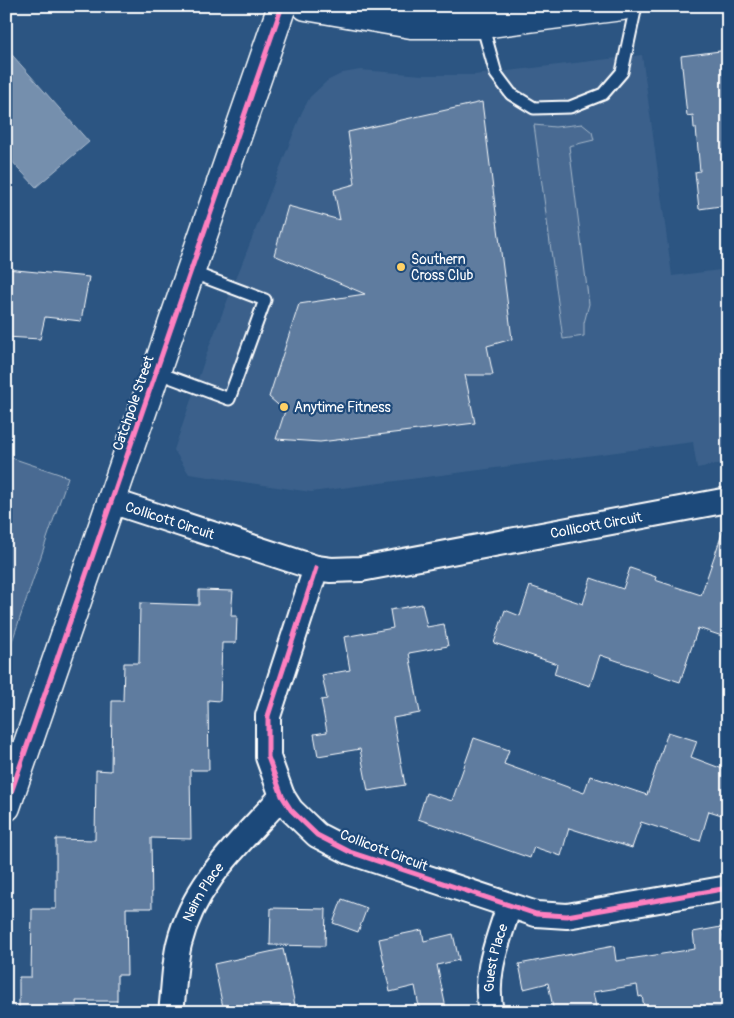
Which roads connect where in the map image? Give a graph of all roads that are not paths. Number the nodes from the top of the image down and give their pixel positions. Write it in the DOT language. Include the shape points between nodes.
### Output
graph roads {
  1 [pos="282,6"];
  2 [pos="306,6"];
  3 [pos="622,6"];
  4 [pos="636,6"];
  5 [pos="514,13"];
  6 [pos="482,24"];
  7 [pos="190,272"];
  8 [pos="156,372"];
  9 [pos="728,500"];
  10 [pos="111,501"];
  11 [pos="316,568"];
  12 [pos="282,796"];
  13 [pos="6,807"];
  14 [pos="728,888"];
  15 [pos="509,906"];
  16 [pos="171,1012"];
  17 [pos="491,1012"];
  1 -- 7 [label="street, Catchpole Street"];
  2 -- 6 [label="street" via="411,24"];
  3 -- 5 [label="street"];
  4 -- 6 [label="lane" via="622,72 603,94 570,107 534,108 511,94 496,74"];
  5 -- 6 [label="street"];
  7 -- 8 [label="street, Catchpole Street"];
  7 -- 8 [label="lane" via="265,300 264,304 229,399"];
  8 -- 10 [label="street, Catchpole Street"];
  9 -- 11 [label="street, Collicott Circuit" via="361,568"];
  10 -- 11 [label="street, Collicott Circuit"];
  10 -- 13 [label="street, Catchpole Street"];
  11 -- 12 [label="street, Collicott Circuit" via="268,716 268,757"];
  12 -- 15 [label="street, Collicott Circuit" via="291,810 317,835 350,852"];
  12 -- 16 [label="street, Nairn Place" via="205,882 192,904 179,944"];
  14 -- 15 [label="street, Collicott Circuit" via="567,916 536,914"];
  15 -- 17 [label="street, Guest Place" via="490,964 488,998"];
}
